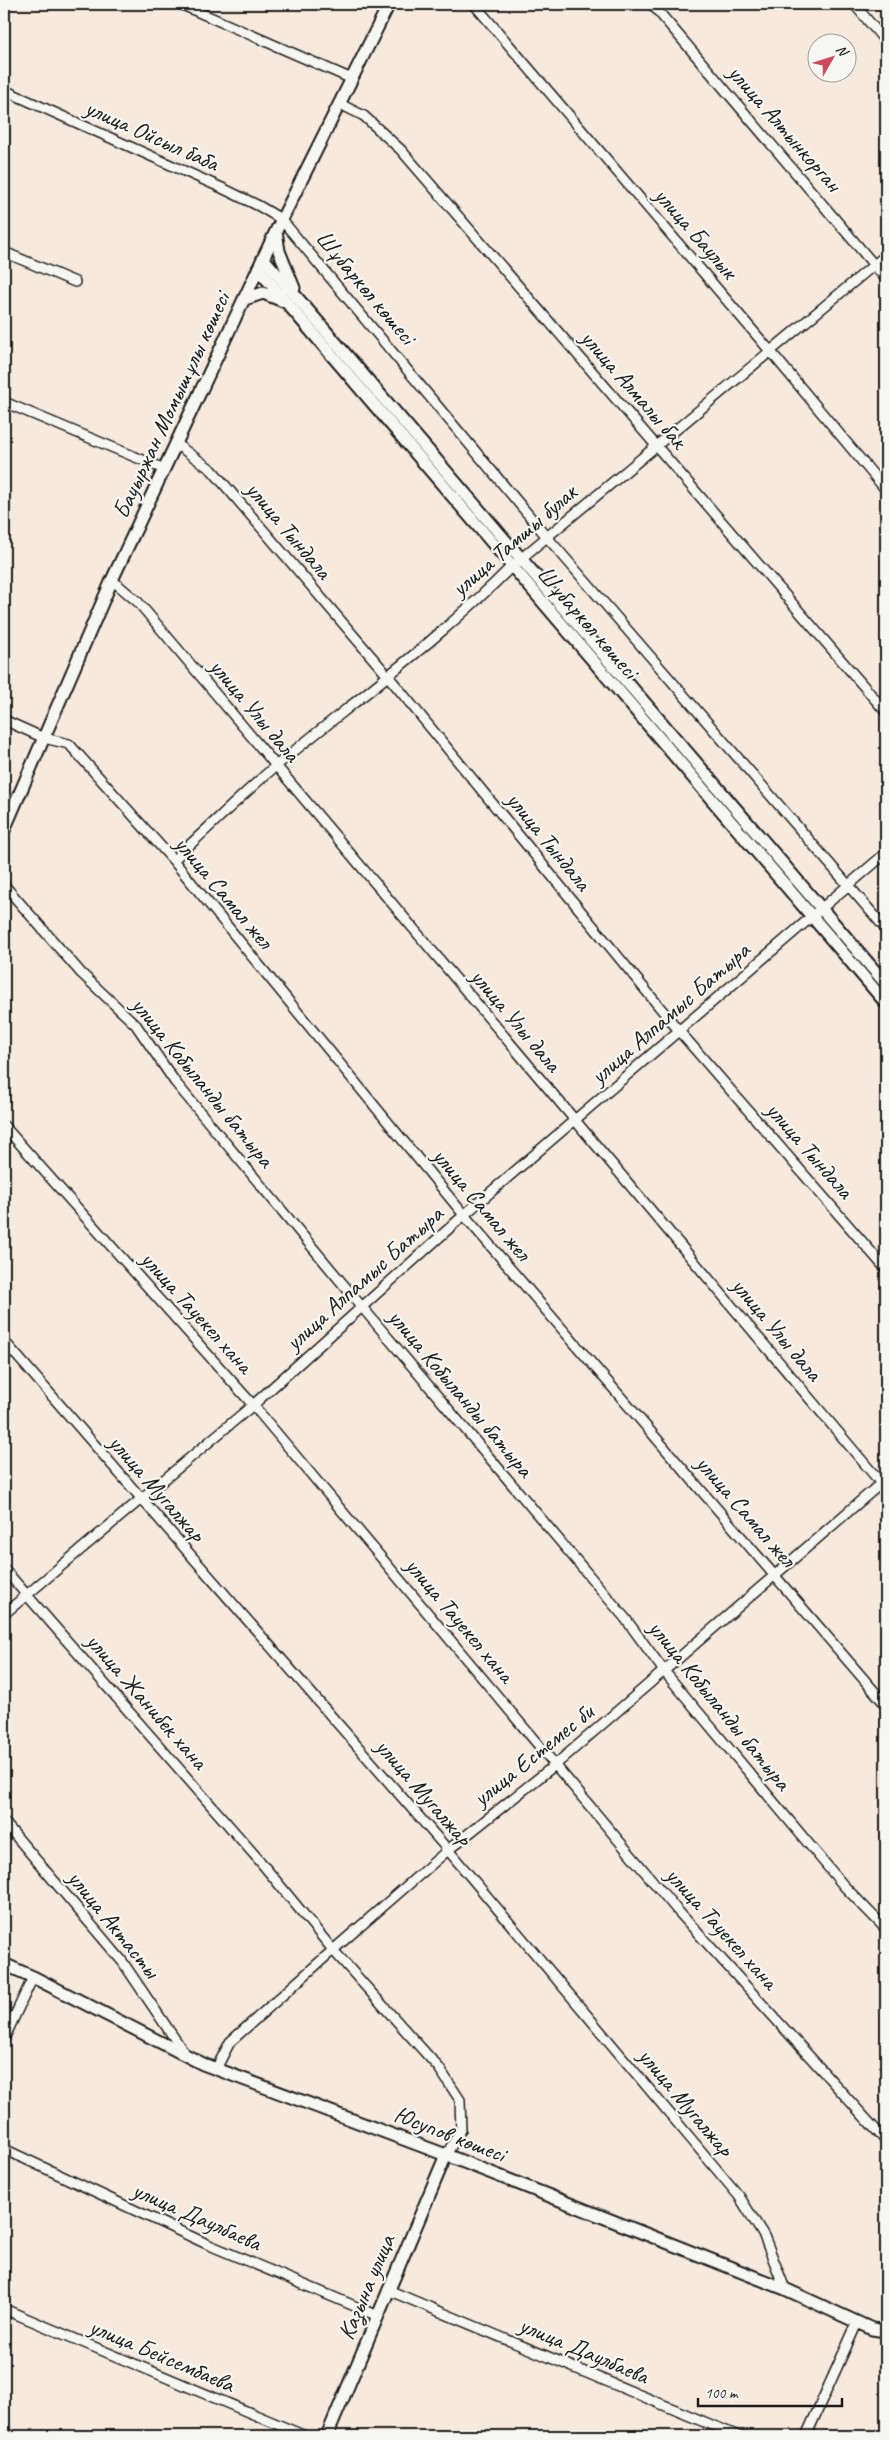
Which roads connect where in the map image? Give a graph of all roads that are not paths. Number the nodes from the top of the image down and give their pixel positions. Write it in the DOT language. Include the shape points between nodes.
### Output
graph roads {
  1 [pos="180,4"];
  2 [pos="389,4"];
  3 [pos="474,4"];
  4 [pos="652,4"];
  5 [pos="854,4"];
  6 [pos="886,42"];
  7 [pos="352,79"];
  8 [pos="4,90"];
  9 [pos="340,104"];
  10 [pos="281,219"];
  11 [pos="276,231"];
  12 [pos="4,252"];
  13 [pos="886,255"];
  14 [pos="260,264"];
  15 [pos="874,266"];
  16 [pos="886,279"];
  17 [pos="75,282"];
  18 [pos="245,299"];
  19 [pos="288,304"];
  20 [pos="303,305"];
  21 [pos="771,352"];
  22 [pos="4,402"];
  23 [pos="176,444"];
  24 [pos="656,445"];
  25 [pos="164,469"];
  26 [pos="886,490"];
  27 [pos="547,537"];
  28 [pos="516,562"];
  29 [pos="112,580"];
  30 [pos="388,676"];
  31 [pos="886,712"];
  32 [pos="4,720"];
  33 [pos="44,738"];
  34 [pos="276,766"];
  35 [pos="4,830"];
  36 [pos="886,853"];
  37 [pos="174,860"];
  38 [pos="849,883"];
  39 [pos="4,885"];
  40 [pos="821,908"];
  41 [pos="811,916"];
  42 [pos="886,929"];
  43 [pos="886,984"];
  44 [pos="886,1003"];
  45 [pos="680,1032"];
  46 [pos="575,1122"];
  47 [pos="4,1126"];
  48 [pos="464,1216"];
  49 [pos="886,1268"];
  50 [pos="362,1307"];
  51 [pos="4,1341"];
  52 [pos="253,1405"];
  53 [pos="885,1484"];
  54 [pos="141,1500"];
  55 [pos="4,1569"];
  56 [pos="776,1575"];
  57 [pos="27,1595"];
  58 [pos="4,1614"];
  59 [pos="664,1671"];
  60 [pos="886,1705"];
  61 [pos="555,1765"];
  62 [pos="4,1822"];
  63 [pos="448,1850"];
  64 [pos="886,1929"];
  65 [pos="333,1950"];
  66 [pos="4,1964"];
  67 [pos="33,1977"];
  68 [pos="4,2039"];
  69 [pos="186,2056"];
  70 [pos="216,2069"];
  71 [pos="886,2141"];
  72 [pos="4,2149"];
  73 [pos="446,2155"];
  74 [pos="785,2289"];
  75 [pos="388,2290"];
  76 [pos="4,2309"];
  77 [pos="376,2315"];
  78 [pos="857,2323"];
  79 [pos="872,2330"];
  80 [pos="886,2331"];
  81 [pos="886,2340"];
  82 [pos="305,2436"];
  83 [pos="327,2436"];
  84 [pos="738,2436"];
  85 [pos="806,2436"];
  1 -- 7 [label="street"];
  2 -- 7 [label="street, Бауыржан Момышұлы көшесі"];
  3 -- 21 [label="street, улица Баулык"];
  4 -- 15 [label="street, улица Алтынкорган"];
  5 -- 6 [label="street"];
  7 -- 9 [label="street, Бауыржан Момышұлы көшесі"];
  8 -- 10 [label="street, улица Ойсыл баба" via="222,188"];
  9 -- 10 [label="street, Бауыржан Момышұлы көшесі"];
  9 -- 24 [label="street, улица Алмалы бак" via="364,116 401,150"];
  10 -- 11 [label="street, Бауыржан Момышұлы көшесі"];
  10 -- 27 [label="street, Шұбаркөл көшесі"];
  11 -- 14 [label="street, Бауыржан Момышұлы көшесі"];
  11 -- 20 [label="street" via="285,267"];
  12 -- 17 [label="street"];
  13 -- 15 [label="street, улица Тамшы булак"];
  14 -- 18 [label="street, Бауыржан Момышұлы көшесі"];
  14 -- 19 [label="street, Шұбаркөл көшесі"];
  14 -- 20 [label="street, Шұбаркөл көшесі"];
  15 -- 16 [label="street, улица Алтынкорган"];
  15 -- 21 [label="street, улица Тамшы булак"];
  18 -- 19 [label="street" via="263,294"];
  18 -- 23 [label="street, Бауыржан Момышұлы көшесі"];
  19 -- 28 [label="street, Шұбаркөл көшесі"];
  20 -- 28 [label="street, Шұбаркөл көшесі"];
  21 -- 24 [label="street, улица Тамшы булак"];
  21 -- 26 [label="street, улица Баулык"];
  22 -- 25 [label="street"];
  23 -- 25 [label="street, Бауыржан Момышұлы көшесі"];
  23 -- 30 [label="street, улица Тындала" via="212,470"];
  24 -- 27 [label="street, улица Тамшы булак"];
  24 -- 31 [label="street, улица Алмалы бак"];
  25 -- 29 [label="street, Бауыржан Момышұлы көшесі"];
  27 -- 28 [label="street, улица Тамшы булак"];
  27 -- 38 [label="street, Шұбаркөл көшесі"];
  28 -- 30 [label="street, улица Тамшы булак"];
  28 -- 40 [label="street, Шұбаркөл көшесі"];
  28 -- 41 [label="street, Шұбаркөл көшесі"];
  29 -- 33 [label="street, Бауыржан Момышұлы көшесі"];
  29 -- 34 [label="street, улица Улы дала" via="138,602"];
  30 -- 34 [label="street, улица Тамшы булак"];
  30 -- 45 [label="street, улица Тындала"];
  32 -- 33 [label="street, улица Самал жел"];
  33 -- 35 [label="street, Бауыржан Момышұлы көшесі"];
  33 -- 37 [label="street, улица Самал жел" via="69,744"];
  34 -- 37 [label="street, улица Тамшы булак"];
  34 -- 46 [label="street, улица Улы дала"];
  36 -- 38 [label="street, улица Алпамыс Батыра"];
  37 -- 48 [label="street, улица Самал жел"];
  38 -- 40 [label="street, улица Алпамыс Батыра"];
  38 -- 42 [label="street, Шұбаркөл көшесі"];
  39 -- 50 [label="street, улица Кобыланды батыра" via="81,972 136,1025 176,1082"];
  40 -- 41 [label="street, улица Алпамыс Батыра"];
  40 -- 43 [label="street, Шұбаркөл көшесі"];
  41 -- 44 [label="street, Шұбаркөл көшесі"];
  41 -- 45 [label="street, улица Алпамыс Батыра"];
  45 -- 46 [label="street, улица Алпамыс Батыра"];
  45 -- 49 [label="street, улица Тындала"];
  46 -- 48 [label="street, улица Алпамыс Батыра"];
  46 -- 53 [label="street, улица Улы дала"];
  47 -- 52 [label="street, улица Тауекел хана"];
  48 -- 50 [label="street, улица Алпамыс Батыра"];
  48 -- 56 [label="street, улица Самал жел"];
  50 -- 52 [label="street, улица Алпамыс Батыра"];
  50 -- 59 [label="street, улица Кобыланды батыра" via="625,1618"];
  51 -- 54 [label="street, улица Мугалжар"];
  52 -- 54 [label="street, улица Алпамыс Батыра"];
  52 -- 61 [label="street, улица Тауекел хана"];
  53 -- 56 [label="street, улица Естемес би"];
  54 -- 57 [label="street, улица Алпамыс Батыра"];
  54 -- 63 [label="street, улица Мугалжар"];
  55 -- 57 [label="street, улица Жанибек хана"];
  56 -- 59 [label="street, улица Естемес би"];
  56 -- 60 [label="street, улица Самал жел"];
  57 -- 58 [label="street, улица Алпамыс Батыра"];
  57 -- 65 [label="street, улица Жанибек хана" via="259,1860"];
  59 -- 61 [label="street, улица Естемес би"];
  59 -- 64 [label="street, улица Кобыланды батыра" via="844,1886"];
  61 -- 63 [label="street, улица Естемес би"];
  61 -- 71 [label="street, улица Тауекел хана" via="677,1910"];
  62 -- 69 [label="street, улица Актасты" via="122,1961"];
  63 -- 65 [label="street, улица Естемес би"];
  63 -- 74 [label="street, улица Мугалжар" via="738,2196 764,2236"];
  65 -- 70 [label="street, улица Естемес би" via="230,2042"];
  65 -- 73 [label="street, улица Жанибек хана" via="439,2068 460,2100 461,2130"];
  66 -- 67 [label="street, Юсупов көшесі"];
  67 -- 68 [label="street"];
  67 -- 69 [label="street, Юсупов көшесі"];
  69 -- 70 [label="street, Юсупов көшесі"];
  70 -- 73 [label="street, Юсупов көшесі"];
  72 -- 77 [label="street, улица Даулбаева" via="207,2244"];
  73 -- 74 [label="street, Юсупов көшесі"];
  73 -- 75 [label="street, Казына улица"];
  74 -- 78 [label="street, Юсупов көшесі"];
  75 -- 77 [label="street, Казына улица"];
  75 -- 84 [label="street, улица Даулбаева"];
  76 -- 82 [label="street, улица Бейсембаева"];
  77 -- 83 [label="street, Казына улица"];
  78 -- 79 [label="street, Юсупов көшесі"];
  78 -- 85 [label="street"];
  79 -- 80 [label="street, Юсупов көшесі"];
  79 -- 81 [label="street"];
}
